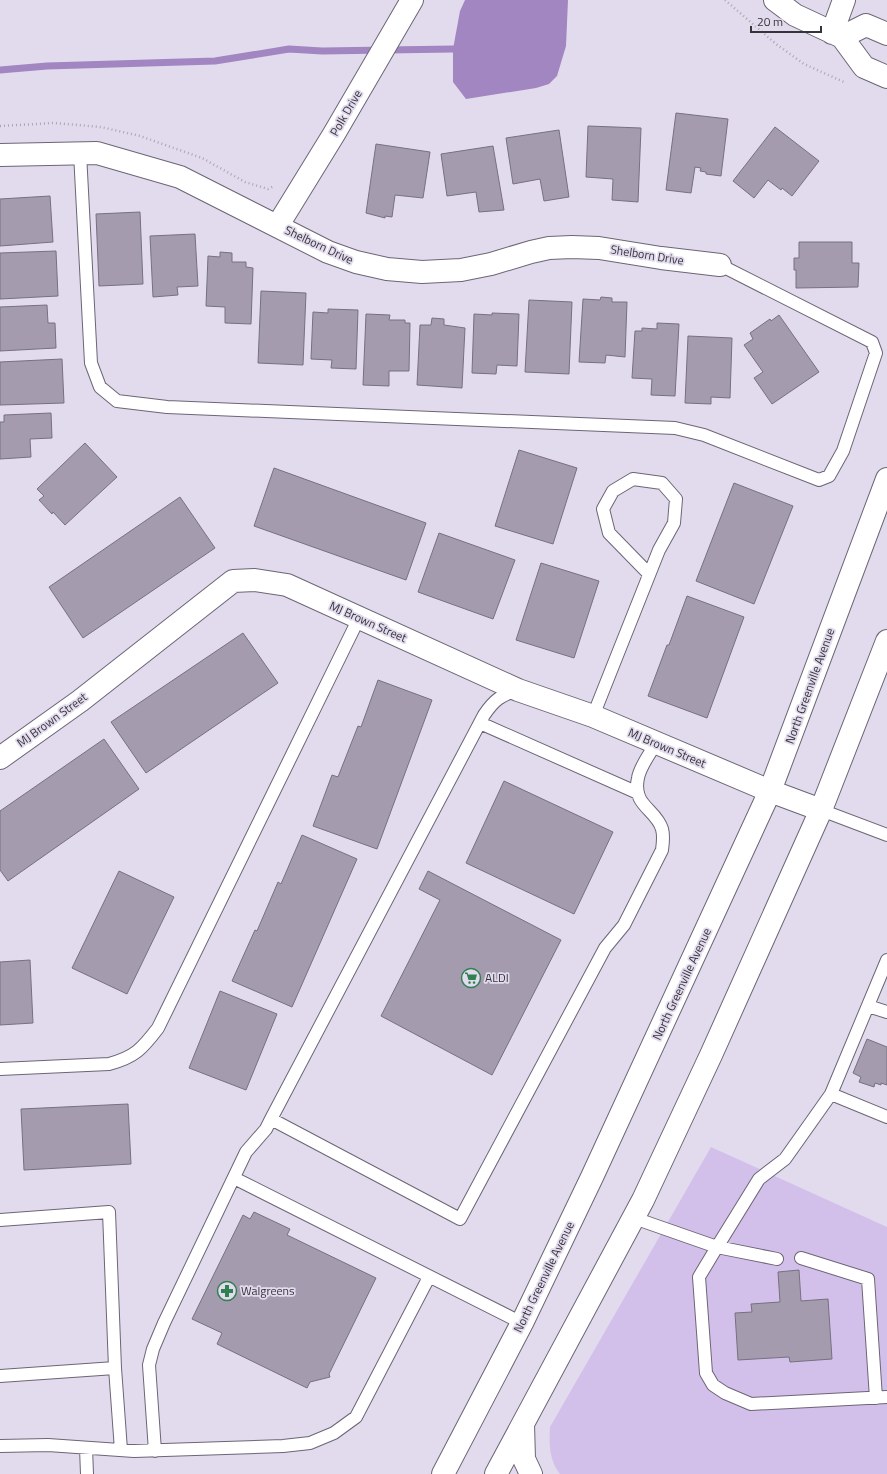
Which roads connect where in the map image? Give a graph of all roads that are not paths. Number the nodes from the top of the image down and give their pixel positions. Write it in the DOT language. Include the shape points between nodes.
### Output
graph roads {
  1 [pos="775,0"];
  2 [pos="844,0"];
  3 [pos="411,2"];
  4 [pos="887,34"];
  5 [pos="837,35"];
  6 [pos="887,77"];
  7 [pos="80,153"];
  8 [pos="0,155"];
  9 [pos="278,225"];
  10 [pos="720,265"];
  11 [pos="887,479"];
  12 [pos="649,574"];
  13 [pos="359,618"];
  14 [pos="887,641"];
  15 [pos="518,690"];
  16 [pos="593,716"];
  17 [pos="480,723"];
  18 [pos="656,743"];
  19 [pos="0,758"];
  20 [pos="770,791"];
  21 [pos="638,793"];
  22 [pos="821,810"];
  23 [pos="887,835"];
  24 [pos="887,960"];
  25 [pos="868,1006"];
  26 [pos="887,1012"];
  27 [pos="0,1069"];
  28 [pos="831,1094"];
  29 [pos="887,1117"];
  30 [pos="271,1119"];
  31 [pos="234,1178"];
  32 [pos="634,1218"];
  33 [pos="0,1220"];
  34 [pos="716,1247"];
  35 [pos="801,1258"];
  36 [pos="777,1259"];
  37 [pos="429,1277"];
  38 [pos="522,1323"];
  39 [pos="115,1368"];
  40 [pos="0,1376"];
  41 [pos="881,1398"];
  42 [pos="523,1423"];
  43 [pos="0,1446"];
  44 [pos="86,1448"];
  45 [pos="120,1450"];
  46 [pos="155,1451"];
  47 [pos="87,1474"];
  48 [pos="443,1474"];
  49 [pos="496,1474"];
  50 [pos="531,1474"];
  1 -- 5 [label="main road" via="795,15"];
  2 -- 5 [label="main road"];
  3 -- 9 [label="main road, Polk Drive"];
  4 -- 5 [label="main road" via="866,25"];
  5 -- 6 [label="main road" via="864,67"];
  7 -- 8 [label="main road, Shelborn Drive"];
  7 -- 9 [label="main road, Shelborn Drive" via="97,153 180,177"];
  7 -- 10 [label="lane" via="91,363 100,387 117,401 167,407 675,428 704,435 819,480 829,476 844,451 876,353 872,342"];
  9 -- 10 [label="main road, Shelborn Drive" via="328,252 387,269 422,272 461,270 550,248 572,247 599,248"];
  11 -- 20 [label="main road, North Greenville Avenue"];
  12 -- 12 [label="lane" via="674,523 676,499 662,483 633,479 613,491 604,509 610,533"];
  12 -- 16 [label="lane"];
  13 -- 15 [label="main road, MJ Brown Street"];
  13 -- 19 [label="main road, MJ Brown Street" via="287,586 255,580 233,581 80,701"];
  13 -- 27 [label="lane" via="158,1028 144,1047 126,1060 109,1064"];
  14 -- 22 [label="main road"];
  15 -- 16 [label="main road, MJ Brown Street"];
  15 -- 17 [label="lane" via="504,694 492,703"];
  16 -- 18 [label="main road, MJ Brown Street"];
  17 -- 21 [label="lane"];
  17 -- 30 [label="lane"];
  18 -- 20 [label="main road, MJ Brown Street"];
  18 -- 21 [label="lane" via="638,778"];
  20 -- 22 [label="main road, MJ Brown Street"];
  20 -- 38 [label="main road, North Greenville Avenue"];
  21 -- 30 [label="lane" via="644,806 658,820 662,829 662,850 624,925 605,948 460,1219"];
  22 -- 23 [label="lane"];
  22 -- 32 [label="main road" via="711,1055"];
  24 -- 25 [label="lane"];
  25 -- 26 [label="lane"];
  25 -- 28 [label="lane"];
  28 -- 29 [label="lane"];
  28 -- 34 [label="lane" via="785,1160 759,1178"];
  30 -- 31 [label="lane" via="266,1129 246,1152"];
  31 -- 37 [label="lane"];
  31 -- 46 [label="lane" via="164,1323 151,1356 149,1365"];
  32 -- 34 [label="lane"];
  32 -- 42 [label="main road"];
  33 -- 39 [label="lane" via="109,1212"];
  34 -- 36 [label="lane"];
  34 -- 41 [label="lane" via="699,1277 706,1373 713,1385 751,1404"];
  35 -- 41 [label="lane" via="868,1279"];
  37 -- 38 [label="lane"];
  37 -- 46 [label="lane" via="356,1418 334,1433 310,1443 284,1446"];
  38 -- 48 [label="main road, North Greenville Avenue"];
  39 -- 40 [label="lane"];
  39 -- 45 [label="lane"];
  42 -- 49 [label="main road"];
  42 -- 50 [label="main road" via="524,1459"];
  43 -- 44 [label="lane" via="48,1445"];
  44 -- 45 [label="lane"];
  44 -- 47 [label="lane"];
  45 -- 46 [label="lane"];
}
